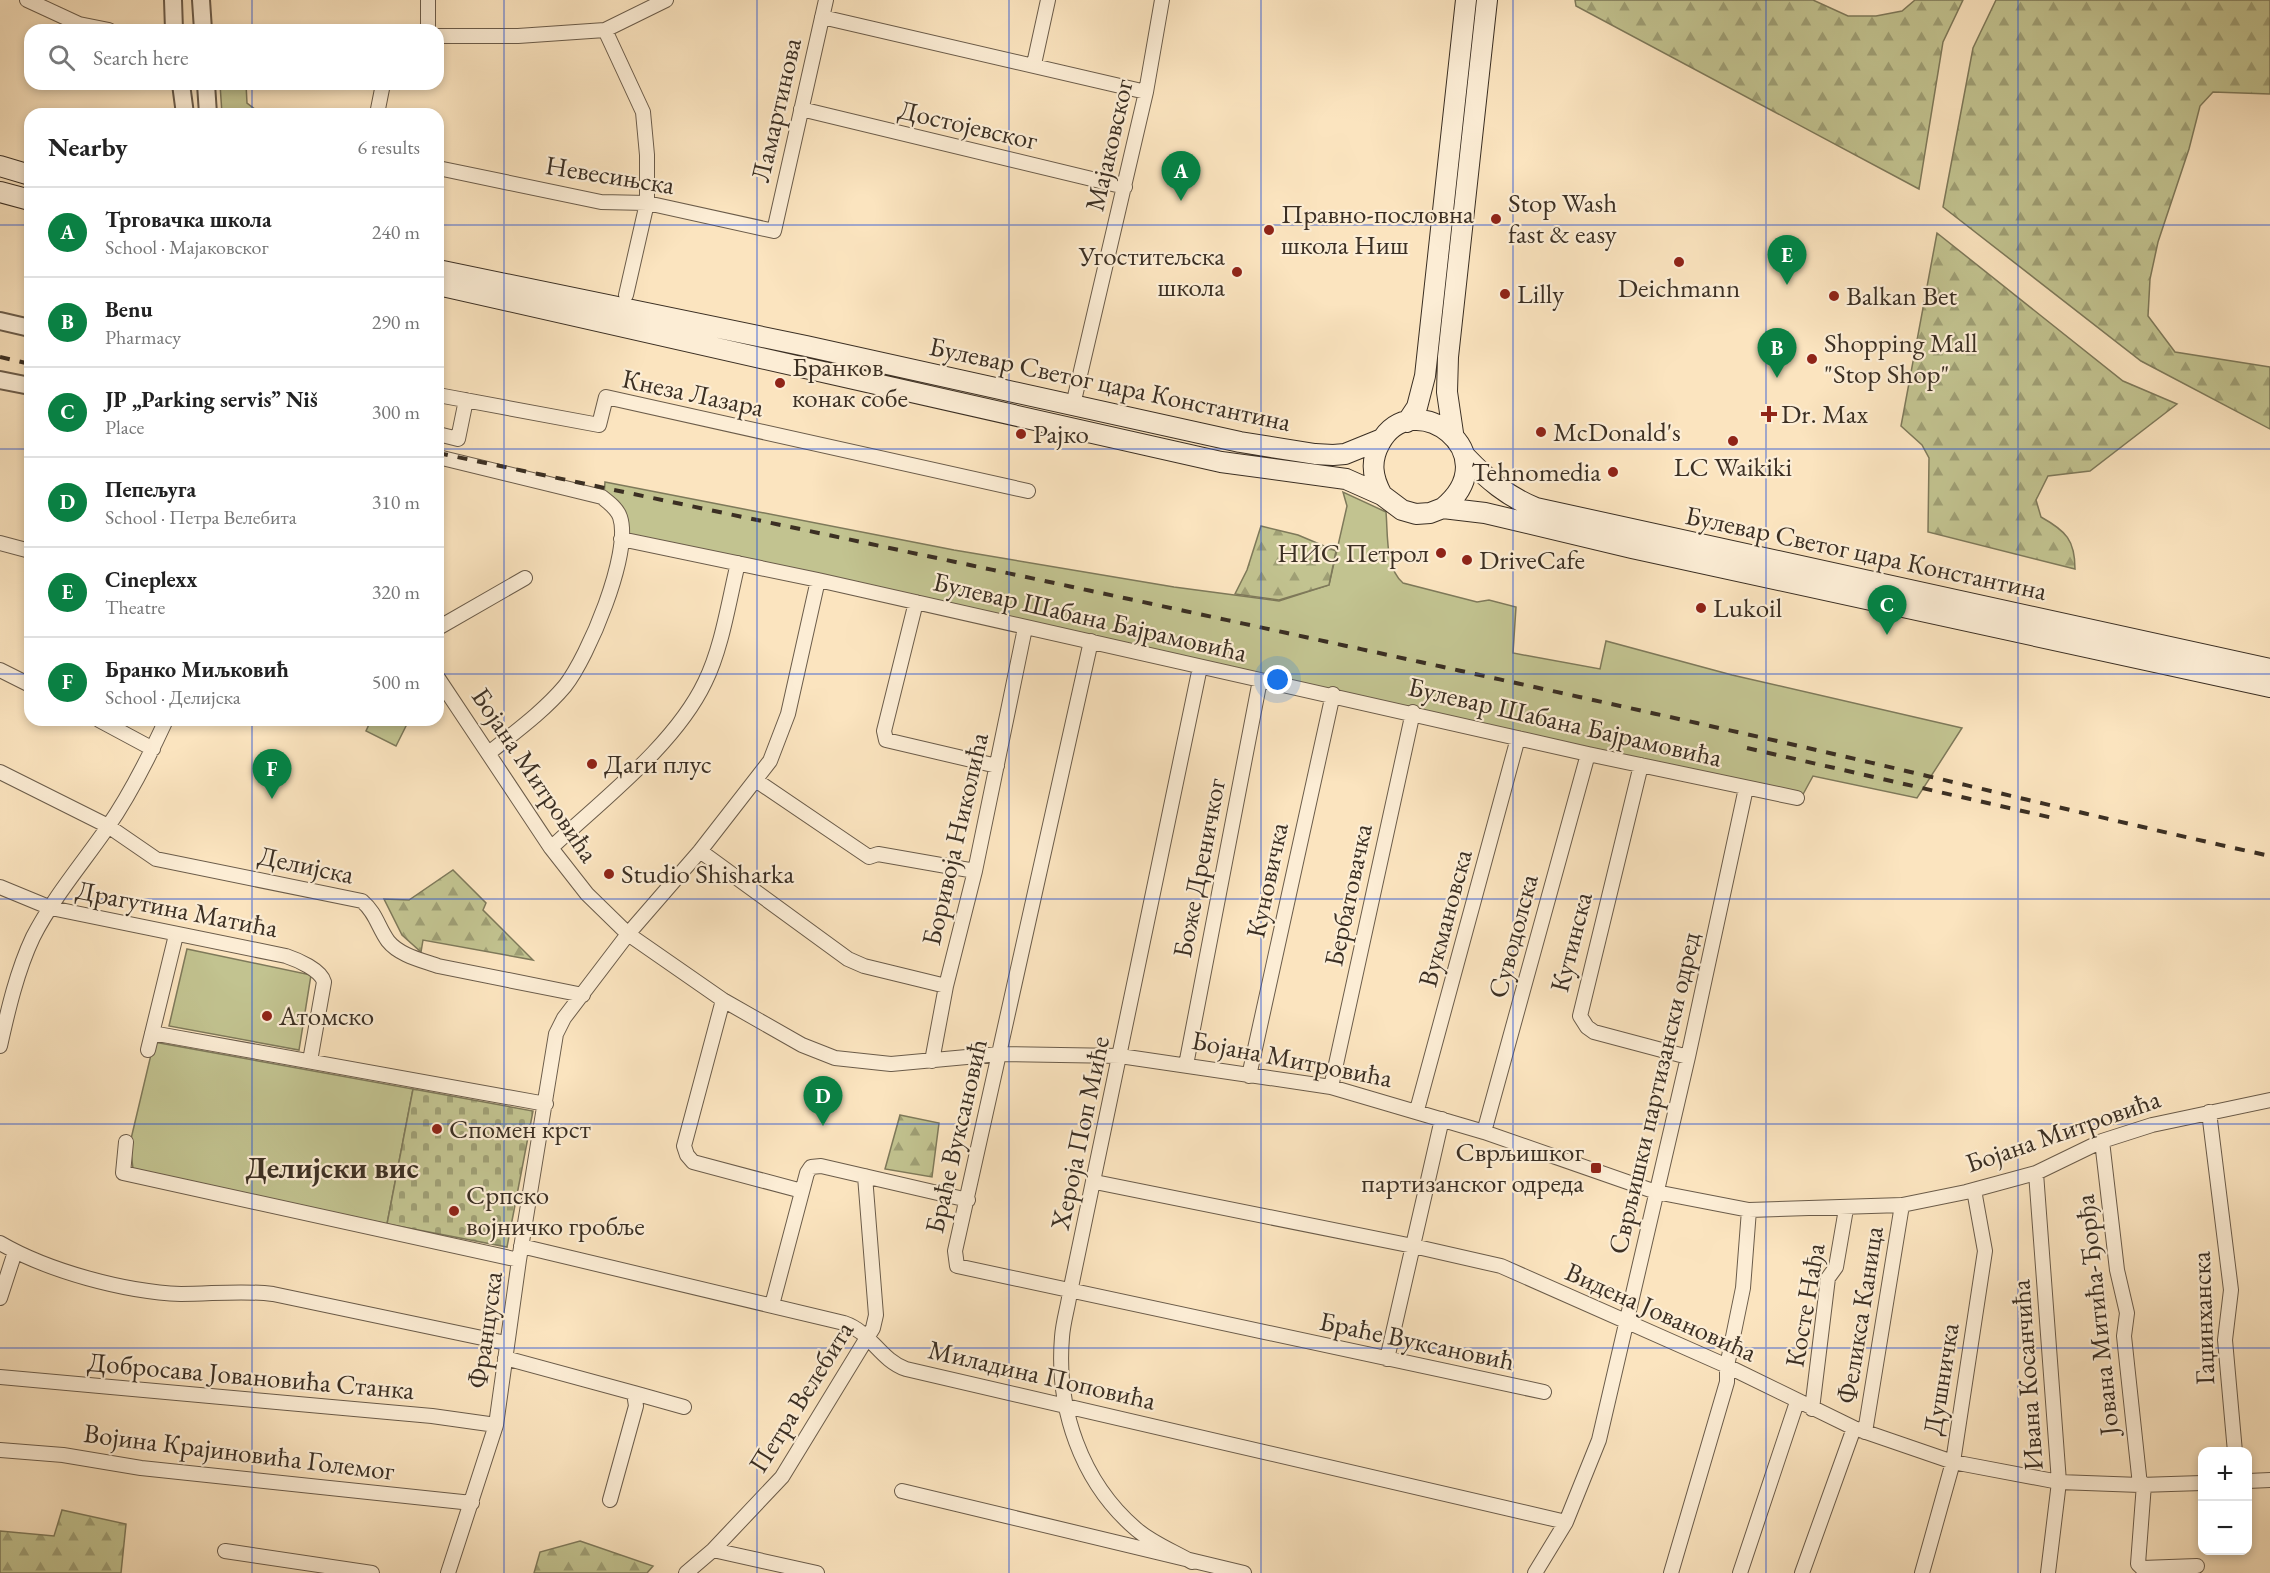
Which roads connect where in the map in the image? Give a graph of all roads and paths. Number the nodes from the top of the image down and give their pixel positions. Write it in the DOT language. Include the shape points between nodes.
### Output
graph roads {
  1 [pos="27,0"];
  2 [pos="173,0"];
  3 [pos="201,0"];
  4 [pos="428,0"];
  5 [pos="666,0"];
  6 [pos="826,0"];
  7 [pos="1048,0"];
  8 [pos="1162,0"];
  9 [pos="1466,0"];
  10 [pos="1487,0"];
  11 [pos="822,17"];
  12 [pos="79,24"];
  13 [pos="174,24"];
  14 [pos="203,24"];
  15 [pos="428,24"];
  16 [pos="605,30"];
  17 [pos="444,36"];
  18 [pos="1034,64"];
  19 [pos="182,90"];
  20 [pos="206,90"];
  21 [pos="382,90"];
  22 [pos="1146,92"];
  23 [pos="184,108"];
  24 [pos="208,108"];
  25 [pos="378,108"];
  26 [pos="801,109"];
  27 [pos="0,166"];
  28 [pos="444,169"];
  29 [pos="24,173"];
  30 [pos="1125,187"];
  31 [pos="0,192"];
  32 [pos="24,198"];
  33 [pos="647,203"];
  34 [pos="774,231"];
  35 [pos="444,271"];
  36 [pos="444,286"];
  37 [pos="626,295"];
  38 [pos="0,321"];
  39 [pos="24,327"];
  40 [pos="0,380"];
  41 [pos="24,385"];
  42 [pos="444,395"];
  43 [pos="466,400"];
  44 [pos="1073,405"];
  45 [pos="1407,422"];
  46 [pos="1453,433"];
  47 [pos="444,436"];
  48 [pos="1382,439"];
  49 [pos="1466,457"];
  50 [pos="444,458"];
  51 [pos="1028,491"];
  52 [pos="1382,495"];
  53 [pos="1443,508"];
  54 [pos="621,539"];
  55 [pos="0,543"];
  56 [pos="24,549"];
  57 [pos="738,563"];
  58 [pos="525,578"];
  59 [pos="818,580"];
  60 [pos="916,602"];
  61 [pos="444,625"];
  62 [pos="1025,628"];
  63 [pos="1091,641"];
  64 [pos="1200,667"];
  65 [pos="2270,669"];
  66 [pos="0,670"];
  67 [pos="1260,680"];
  68 [pos="24,682"];
  69 [pos="444,687"];
  70 [pos="2270,687"];
  71 [pos="1333,694"];
  72 [pos="1413,712"];
  73 [pos="110,726"];
  74 [pos="163,726"];
  75 [pos="1518,738"];
  76 [pos="153,749"];
  77 [pos="489,753"];
  78 [pos="1588,754"];
  79 [pos="1641,765"];
  80 [pos="997,766"];
  81 [pos="0,772"];
  82 [pos="757,781"];
  83 [pos="1746,788"];
  84 [pos="1797,798"];
  85 [pos="108,826"];
  86 [pos="551,848"];
  87 [pos="700,851"];
  88 [pos="975,871"];
  89 [pos="0,887"];
  90 [pos="51,908"];
  91 [pos="176,934"];
  92 [pos="628,934"];
  93 [pos="946,986"];
  94 [pos="583,995"];
  95 [pos="723,1000"];
  96 [pos="5,1004"];
  97 [pos="152,1033"];
  98 [pos="0,1046"];
  99 [pos="148,1050"];
  100 [pos="999,1054"];
  101 [pos="1120,1056"];
  102 [pos="1688,1057"];
  103 [pos="310,1061"];
  104 [pos="932,1061"];
  105 [pos="1186,1065"];
  106 [pos="1249,1076"];
  107 [pos="1331,1087"];
  108 [pos="2270,1100"];
  109 [pos="546,1104"];
  110 [pos="1417,1110"];
  111 [pos="2209,1112"];
  112 [pos="1442,1119"];
  113 [pos="1484,1132"];
  114 [pos="2102,1141"];
  115 [pos="126,1142"];
  116 [pos="2036,1173"];
  117 [pos="865,1176"];
  118 [pos="1095,1182"];
  119 [pos="1974,1190"];
  120 [pos="802,1191"];
  121 [pos="1656,1192"];
  122 [pos="968,1200"];
  123 [pos="1902,1205"];
  124 [pos="1846,1209"];
  125 [pos="1749,1210"];
  126 [pos="0,1243"];
  127 [pos="1413,1246"];
  128 [pos="15,1252"];
  129 [pos="520,1253"];
  130 [pos="1071,1292"];
  131 [pos="0,1298"];
  132 [pos="772,1305"];
  133 [pos="1626,1321"];
  134 [pos="868,1337"];
  135 [pos="507,1343"];
  136 [pos="504,1358"];
  137 [pos="1387,1359"];
  138 [pos="1727,1366"];
  139 [pos="0,1377"];
  140 [pos="1544,1392"];
  141 [pos="634,1393"];
  142 [pos="1797,1402"];
  143 [pos="1066,1404"];
  144 [pos="684,1407"];
  145 [pos="1812,1409"];
  146 [pos="496,1425"];
  147 [pos="1859,1430"];
  148 [pos="2235,1447"];
  149 [pos="0,1450"];
  150 [pos="1953,1462"];
  151 [pos="2270,1480"];
  152 [pos="2252,1481"];
  153 [pos="2059,1482"];
  154 [pos="2198,1483"];
  155 [pos="2142,1485"];
  156 [pos="902,1491"];
  157 [pos="610,1500"];
  158 [pos="472,1503"];
  159 [pos="1566,1522"];
  160 [pos="713,1550"];
  161 [pos="225,1551"];
  162 [pos="1192,1562"];
  163 [pos="2197,1566"];
  164 [pos="372,1573"];
  165 [pos="448,1573"];
  166 [pos="686,1573"];
  167 [pos="817,1573"];
  168 [pos="1244,1573"];
  169 [pos="1535,1573"];
  170 [pos="1671,1573"];
  171 [pos="1740,1573"];
  172 [pos="1802,1573"];
  173 [pos="1922,1573"];
  174 [pos="2048,1573"];
  1 -- 12 [label="street"];
  2 -- 13 [label="street"];
  3 -- 14 [label="street"];
  4 -- 15 [label="street"];
  5 -- 16 [label="street"];
  6 -- 11 [label="street, Ламартинова"];
  7 -- 18 [label="street"];
  8 -- 22 [label="street, Мајаковског"];
  9 -- 45 [label="main road" via="1425,376 1417,407"];
  10 -- 46 [label="main road" via="1448,357 1447,392"];
  11 -- 18 [label="street"];
  11 -- 26 [label="street, Ламартинова"];
  16 -- 17 [label="street"];
  16 -- 33 [label="street" via="643,112"];
  18 -- 22 [label="street"];
  19 -- 23 [label="street"];
  20 -- 24 [label="street"];
  21 -- 25 [label="street"];
  22 -- 30 [label="street, Мајаковског"];
  26 -- 30 [label="street, Достојевског"];
  26 -- 34 [label="street, Ламартинова"];
  27 -- 29 [label="main road"];
  28 -- 33 [label="street, Невесињска" via="601,202"];
  30 -- 44 [label="street, Мајаковског"];
  31 -- 32 [label="main road"];
  33 -- 34 [label="street, Невесињска"];
  33 -- 37 [label="street"];
  35 -- 44 [label="main road, Булевар Светог цара Константина"];
  36 -- 52 [label="main road, Булевар Светог цара Константина" via="1212,460 1346,479"];
  38 -- 39 [label="street"];
  40 -- 41 [label="street"];
  42 -- 43 [label="street, Кнеза Лазара"];
  43 -- 47 [label="street" via="458,439"];
  43 -- 51 [label="street, Кнеза Лазара" via="599,425 606,397"];
  44 -- 48 [label="main road, Булевар Светог цара Константина" via="1315,454 1346,454"];
  45 -- 46 [label="main road" via="1423,420"];
  45 -- 48 [label="main road"];
  46 -- 49 [label="main road"];
  48 -- 52 [label="main road" via="1373,467"];
  49 -- 53 [label="main road" via="1463,486"];
  49 -- 65 [label="main road, Булевар Светог цара Константина" via="1494,485 1536,508"];
  50 -- 54 [label="street" via="602,497 616,509 621,520"];
  52 -- 53 [label="main road, Булевар Светог цара Константина" via="1402,510 1416,514"];
  53 -- 70 [label="main road, Булевар Светог цара Константина" via="1485,513"];
  54 -- 57 [label="street, Булевар Шабана Бајрамовића"];
  54 -- 77 [label="street" via="611,591 567,683 547,706"];
  55 -- 56 [label="street"];
  57 -- 59 [label="street, Булевар Шабана Бајрамовића"];
  57 -- 86 [label="street" via="706,681 689,710 653,752"];
  58 -- 61 [label="street"];
  59 -- 60 [label="street, Булевар Шабана Бајрамовића"];
  59 -- 82 [label="street, Француска" via="788,714 770,761"];
  60 -- 62 [label="street, Булевар Шабана Бајрамовића"];
  60 -- 80 [label="street" via="884,731 886,740"];
  62 -- 63 [label="street, Булевар Шабана Бајрамовића"];
  62 -- 80 [label="street, Боривоја Николића"];
  63 -- 64 [label="street, Булевар Шабана Бајрамовића"];
  63 -- 100 [label="street, Браће Вуксановић"];
  64 -- 67 [label="street, Булевар Шабана Бајрамовића"];
  64 -- 101 [label="street, Хероја Поп Миће"];
  66 -- 68 [label="street"];
  67 -- 71 [label="street, Булевар Шабана Бајрамовића"];
  67 -- 105 [label="street, Боже Дреничког"];
  69 -- 77 [label="street, Бојана Митровића"];
  71 -- 72 [label="street, Булевар Шабана Бајрамовића"];
  71 -- 106 [label="street, Куновичка"];
  72 -- 75 [label="street, Булевар Шабана Бајрамовића"];
  72 -- 107 [label="street, Бербатовачка"];
  73 -- 76 [label="street"];
  74 -- 76 [label="street"];
  75 -- 78 [label="street, Булевар Шабана Бајрамовића"];
  75 -- 110 [label="street, Вукмановска"];
  76 -- 85 [label="street"];
  77 -- 86 [label="street, Бојана Митровића"];
  78 -- 79 [label="street, Булевар Шабана Бајрамовића"];
  78 -- 113 [label="street, Суводолска"];
  79 -- 83 [label="street, Булевар Шабана Бајрамовића"];
  79 -- 102 [label="street, Кутинска" via="1580,1016 1594,1032"];
  80 -- 88 [label="street, Боривоја Николића"];
  81 -- 85 [label="street, Делијска"];
  82 -- 87 [label="street, Француска"];
  82 -- 88 [label="street" via="869,856 878,854"];
  83 -- 84 [label="street, Булевар Шабана Бајрамовића"];
  83 -- 102 [label="street, Сврљишки партизански одред"];
  85 -- 90 [label="street"];
  85 -- 94 [label="street, Делијска" via="156,859 362,901 376,916 387,940 420,960"];
  86 -- 92 [label="street, Бојана Митровића" via="587,894"];
  87 -- 92 [label="street, Француска"];
  87 -- 93 [label="street" via="848,958 864,966"];
  88 -- 93 [label="street, Боривоја Николића"];
  89 -- 90 [label="street, Драгутина Матића"];
  90 -- 91 [label="street, Драгутина Матића"];
  90 -- 96 [label="street"];
  91 -- 97 [label="street"];
  91 -- 103 [label="street, Драгутина Матића" via="294,959 320,972 324,982"];
  92 -- 94 [label="street, Француска"];
  92 -- 95 [label="street, Бојана Митровића"];
  93 -- 104 [label="street, Боривоја Николића"];
  94 -- 109 [label="street, Француска" via="556,1034"];
  95 -- 104 [label="street, Бојана Митровића" via="802,1045 835,1058 891,1064"];
  95 -- 120 [label="street" via="684,1146 687,1155 693,1162"];
  96 -- 98 [label="street"];
  97 -- 99 [label="street"];
  97 -- 103 [label="street"];
  100 -- 101 [label="street, Бојана Митровића"];
  100 -- 104 [label="street, Бојана Митровића"];
  100 -- 122 [label="street, Браће Вуксановић"];
  101 -- 105 [label="street, Бојана Митровића"];
  101 -- 118 [label="street, Хероја Поп Миће"];
  102 -- 121 [label="street, Сврљишки партизански одред"];
  103 -- 109 [label="street"];
  105 -- 106 [label="street, Бојана Митровића"];
  106 -- 107 [label="street, Бојана Митровића"];
  107 -- 110 [label="street, Бојана Митровића"];
  108 -- 111 [label="street, Бојана Митровића"];
  109 -- 129 [label="street, Француска"];
  110 -- 112 [label="street, Бојана Митровића"];
  111 -- 114 [label="street, Бојана Митровића"];
  111 -- 148 [label="street, Гаџинханска" via="2231,1290 2225,1340"];
  112 -- 113 [label="street, Бојана Митровића"];
  112 -- 127 [label="street"];
  113 -- 121 [label="street, Бојана Митровића"];
  114 -- 116 [label="street, Бојана Митровића"];
  114 -- 155 [label="street, Јована Митића-Ђорђа" via="2117,1270 2127,1313 2124,1336"];
  115 -- 129 [label="street, Миладина Поповића" via="123,1173"];
  116 -- 119 [label="street, Бојана Митровића"];
  116 -- 153 [label="street, Ивана Косанчића"];
  117 -- 120 [label="street" via="816,1166 808,1170"];
  117 -- 122 [label="street"];
  117 -- 134 [label="street, Петра Велебита" via="876,1315"];
  118 -- 127 [label="street, Видена Јовановића"];
  118 -- 130 [label="street, Хероја Поп Миће"];
  119 -- 123 [label="street, Бојана Митровића"];
  119 -- 150 [label="street, Душничка" via="1985,1251"];
  120 -- 132 [label="street"];
  121 -- 125 [label="street, Бојана Митровића"];
  121 -- 133 [label="street, Сврљишки партизански одред"];
  122 -- 130 [label="street, Браће Вуксановић" via="955,1251 957,1266"];
  123 -- 124 [label="street, Бојана Митровића"];
  123 -- 147 [label="street, Феликса Каница"];
  124 -- 125 [label="street, Бојана Митровића"];
  124 -- 145 [label="street, Косте Нађа" via="1836,1267 1828,1278"];
  125 -- 138 [label="street" via="1743,1288"];
  126 -- 128 [label="street"];
  127 -- 133 [label="street, Видена Јовановића" via="1501,1266"];
  127 -- 137 [label="street"];
  128 -- 131 [label="street"];
  128 -- 135 [label="street" via="77,1275 166,1293 273,1294"];
  129 -- 132 [label="street, Миладина Поповића"];
  129 -- 135 [label="street, Француска"];
  130 -- 137 [label="street, Браће Вуксановић"];
  130 -- 143 [label="street, Хероја Поп Миће" via="1062,1336"];
  132 -- 134 [label="street, Миладина Поповића" via="844,1323"];
  133 -- 138 [label="street, Видена Јовановића"];
  133 -- 159 [label="street, Сврљишки партизански одред" via="1599,1440"];
  134 -- 143 [label="street, Миладина Поповића" via="901,1367"];
  134 -- 160 [label="street, Петра Велебита" via="782,1477"];
  135 -- 136 [label="street, Француска"];
  136 -- 141 [label="street"];
  136 -- 146 [label="street, Француска"];
  137 -- 140 [label="street, Браће Вуксановић"];
  138 -- 142 [label="street, Видена Јовановића"];
  138 -- 170 [label="street" via="1727,1382"];
  139 -- 146 [label="street, Добросава Јовановића Станка"];
  141 -- 144 [label="street"];
  141 -- 157 [label="street" via="636,1406"];
  142 -- 145 [label="street, Видена Јовановића"];
  142 -- 171 [label="street"];
  143 -- 159 [label="street, Миладина Поповића"];
  143 -- 162 [label="street, Хероја Поп Миће" via="1076,1445 1119,1513 1152,1540"];
  145 -- 147 [label="street, Видена Јовановића"];
  146 -- 158 [label="street, Француска"];
  147 -- 150 [label="street, Видена Јовановића"];
  147 -- 172 [label="street, Феликса Каница"];
  149 -- 158 [label="street, Војина Крајиновића Големог"];
  150 -- 153 [label="street, Видена Јовановића"];
  150 -- 173 [label="street, Душничка"];
  151 -- 152 [label="street"];
  153 -- 155 [label="street, Видена Јовановића"];
  153 -- 174 [label="street, Ивана Косанчића"];
  154 -- 155 [label="street, Видена Јовановића"];
  155 -- 163 [label="street, Јована Митића-Ђорђа" via="2138,1564 2142,1568"];
  156 -- 162 [label="street, Хероја Поп Миће"];
  158 -- 165 [label="street, Француска"];
  159 -- 169 [label="street, Сврљишки партизански одред"];
  160 -- 166 [label="street, Петра Велебита"];
  160 -- 167 [label="street"];
  161 -- 164 [label="street"];
  162 -- 168 [label="street, Хероја Поп Миће"];
}
